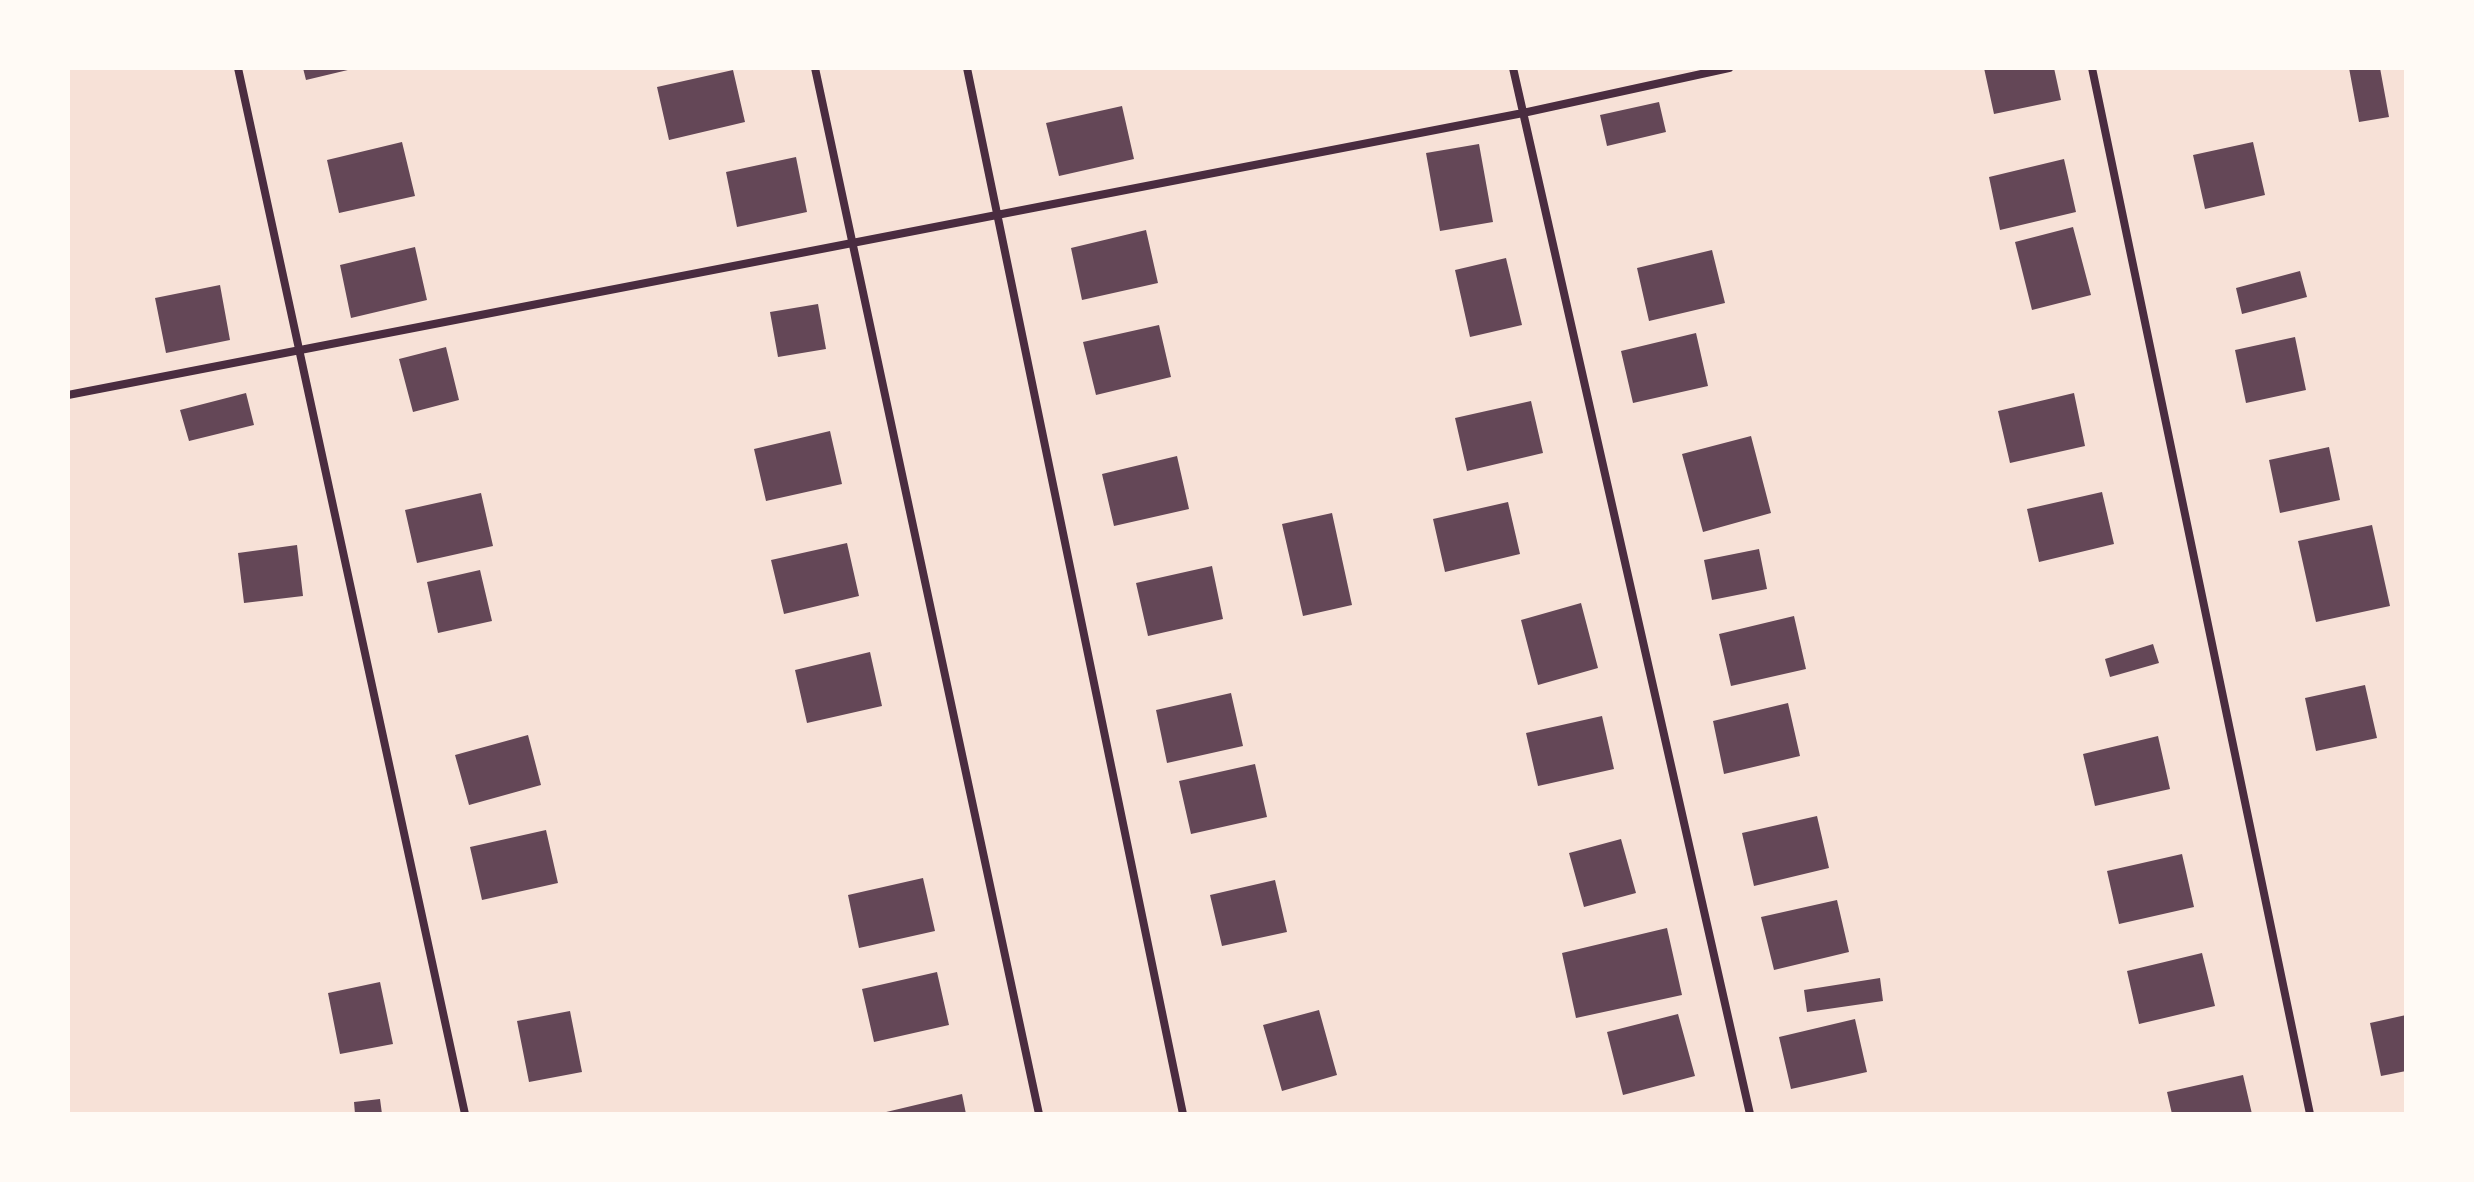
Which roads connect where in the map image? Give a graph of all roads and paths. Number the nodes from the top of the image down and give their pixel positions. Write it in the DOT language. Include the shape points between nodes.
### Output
graph roads {
  1 [pos="238,68"];
  2 [pos="815,68"];
  3 [pos="967,68"];
  4 [pos="1513,68"];
  5 [pos="1729,68"];
  6 [pos="2092,68"];
  7 [pos="1523,113"];
  8 [pos="998,216"];
  9 [pos="853,243"];
  10 [pos="300,350"];
  11 [pos="68,395"];
  12 [pos="465,1114"];
  13 [pos="1039,1114"];
  14 [pos="1183,1114"];
  15 [pos="1750,1114"];
  16 [pos="2310,1114"];
  1 -- 10 [label="street"];
  2 -- 9 [label="street"];
  3 -- 8 [label="street"];
  4 -- 7 [label="street"];
  5 -- 7 [label="street"];
  6 -- 16 [label="street"];
  7 -- 8 [label="street"];
  7 -- 15 [label="street"];
  8 -- 9 [label="street"];
  8 -- 14 [label="street"];
  9 -- 10 [label="street"];
  9 -- 13 [label="street"];
  10 -- 11 [label="street"];
  10 -- 12 [label="street"];
}
